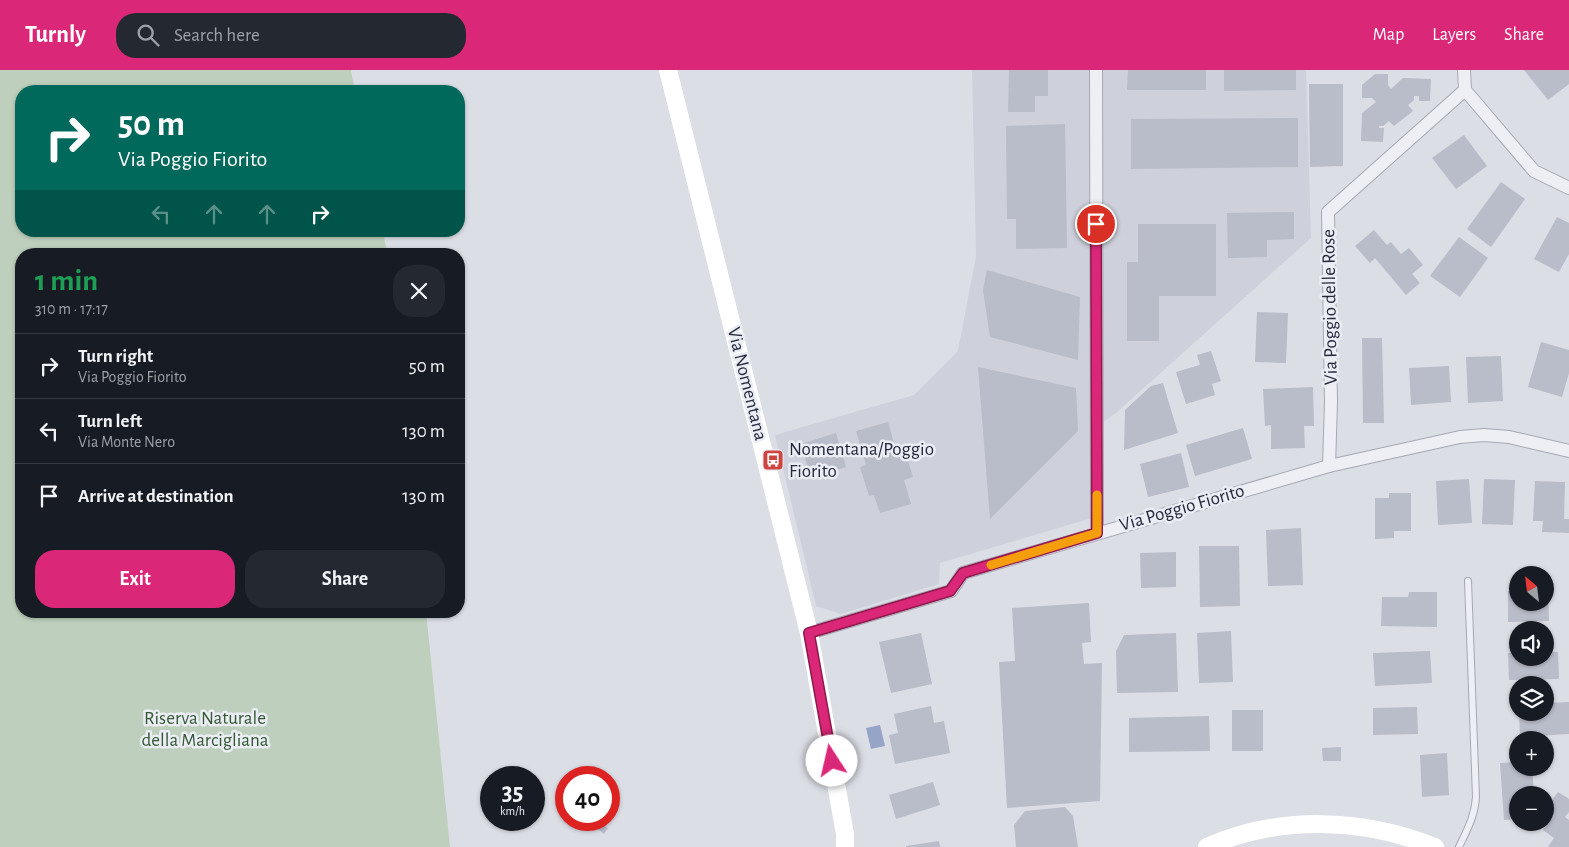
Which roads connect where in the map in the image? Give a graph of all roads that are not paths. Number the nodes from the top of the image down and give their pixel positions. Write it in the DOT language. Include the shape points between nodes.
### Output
graph roads {
  1 [pos="668,70"];
  2 [pos="1096,70"];
  3 [pos="1464,70"];
  4 [pos="1464,90"];
  5 [pos="1569,188"];
  6 [pos="1569,451"];
  7 [pos="1329,466"];
  8 [pos="1097,533"];
  9 [pos="1468,581"];
  10 [pos="809,633"];
  11 [pos="845,847"];
  12 [pos="1207,847"];
  13 [pos="1435,847"];
  14 [pos="1459,847"];
  1 -- 10 [label="street, Via Nomentana"];
  2 -- 8 [label="street"];
  3 -- 4 [label="street"];
  4 -- 5 [label="street" via="1534,170"];
  4 -- 7 [label="street, Via Poggio delle Rose" via="1328,212"];
  6 -- 7 [label="street, Via Poggio Fiorito" via="1509,437 1472,436"];
  7 -- 8 [label="street, Via Poggio Fiorito"];
  8 -- 10 [label="street, Via Poggio Fiorito" via="963,573 950,591"];
  9 -- 14 [label="lane" via="1476,797 1475,810"];
  10 -- 11 [label="street, Via Nomentana"];
  12 -- 13 [label="street" via="1277,827 1331,824 1389,832"];
}
